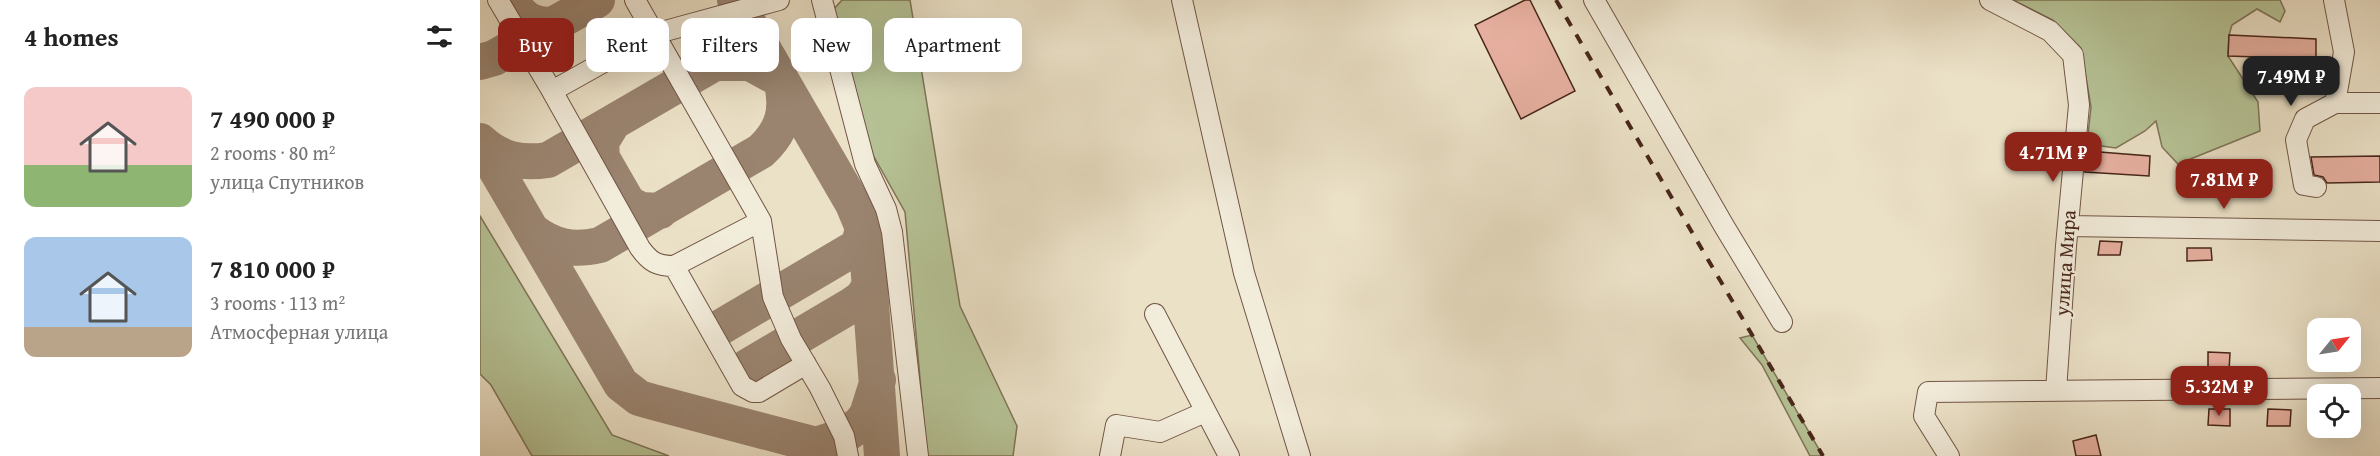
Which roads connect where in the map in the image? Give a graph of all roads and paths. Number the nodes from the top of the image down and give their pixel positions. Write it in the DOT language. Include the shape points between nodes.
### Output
graph roads {
  1 [pos="498,0"];
  2 [pos="635,0"];
  3 [pos="779,0"];
  4 [pos="822,0"];
  5 [pos="1182,0"];
  6 [pos="1594,0"];
  7 [pos="1990,0"];
  8 [pos="2334,0"];
  9 [pos="645,18"];
  10 [pos="669,30"];
  11 [pos="669,60"];
  12 [pos="586,72"];
  13 [pos="552,91"];
  14 [pos="2336,103"];
  15 [pos="2380,103"];
  16 [pos="2316,187"];
  17 [pos="761,221"];
  18 [pos="2068,226"];
  19 [pos="2380,231"];
  20 [pos="675,266"];
  21 [pos="1155,314"];
  22 [pos="1782,322"];
  23 [pos="806,364"];
  24 [pos="2380,388"];
  25 [pos="2056,391"];
  26 [pos="1205,412"];
  27 [pos="848,456"];
  28 [pos="918,456"];
  29 [pos="1110,456"];
  30 [pos="1229,456"];
  31 [pos="1300,456"];
  32 [pos="1949,456"];
  1 -- 13 [label="street"];
  2 -- 9 [label="street"];
  3 -- 10 [label="street"];
  4 -- 28 [label="street" via="865,164 892,232"];
  5 -- 31 [label="street" via="1244,273"];
  6 -- 22 [label="street"];
  7 -- 18 [label="street, улица Мира" via="2050,31 2073,55 2079,105"];
  8 -- 14 [label="street" via="2344,52"];
  11 -- 17 [label="street"];
  12 -- 13 [label="street"];
  13 -- 20 [label="street" via="648,260"];
  14 -- 15 [label="street"];
  14 -- 16 [label="street" via="2305,119 2296,140 2304,185"];
  17 -- 20 [label="street"];
  17 -- 23 [label="street" via="773,297"];
  18 -- 19 [label="street"];
  18 -- 25 [label="street, улица Мира"];
  20 -- 23 [label="street" via="747,390 759,392"];
  21 -- 26 [label="street"];
  23 -- 27 [label="street" via="844,436"];
  24 -- 25 [label="street"];
  25 -- 32 [label="street" via="1928,393 1924,416"];
  26 -- 29 [label="street" via="1160,432 1116,425"];
  26 -- 30 [label="street"];
}
